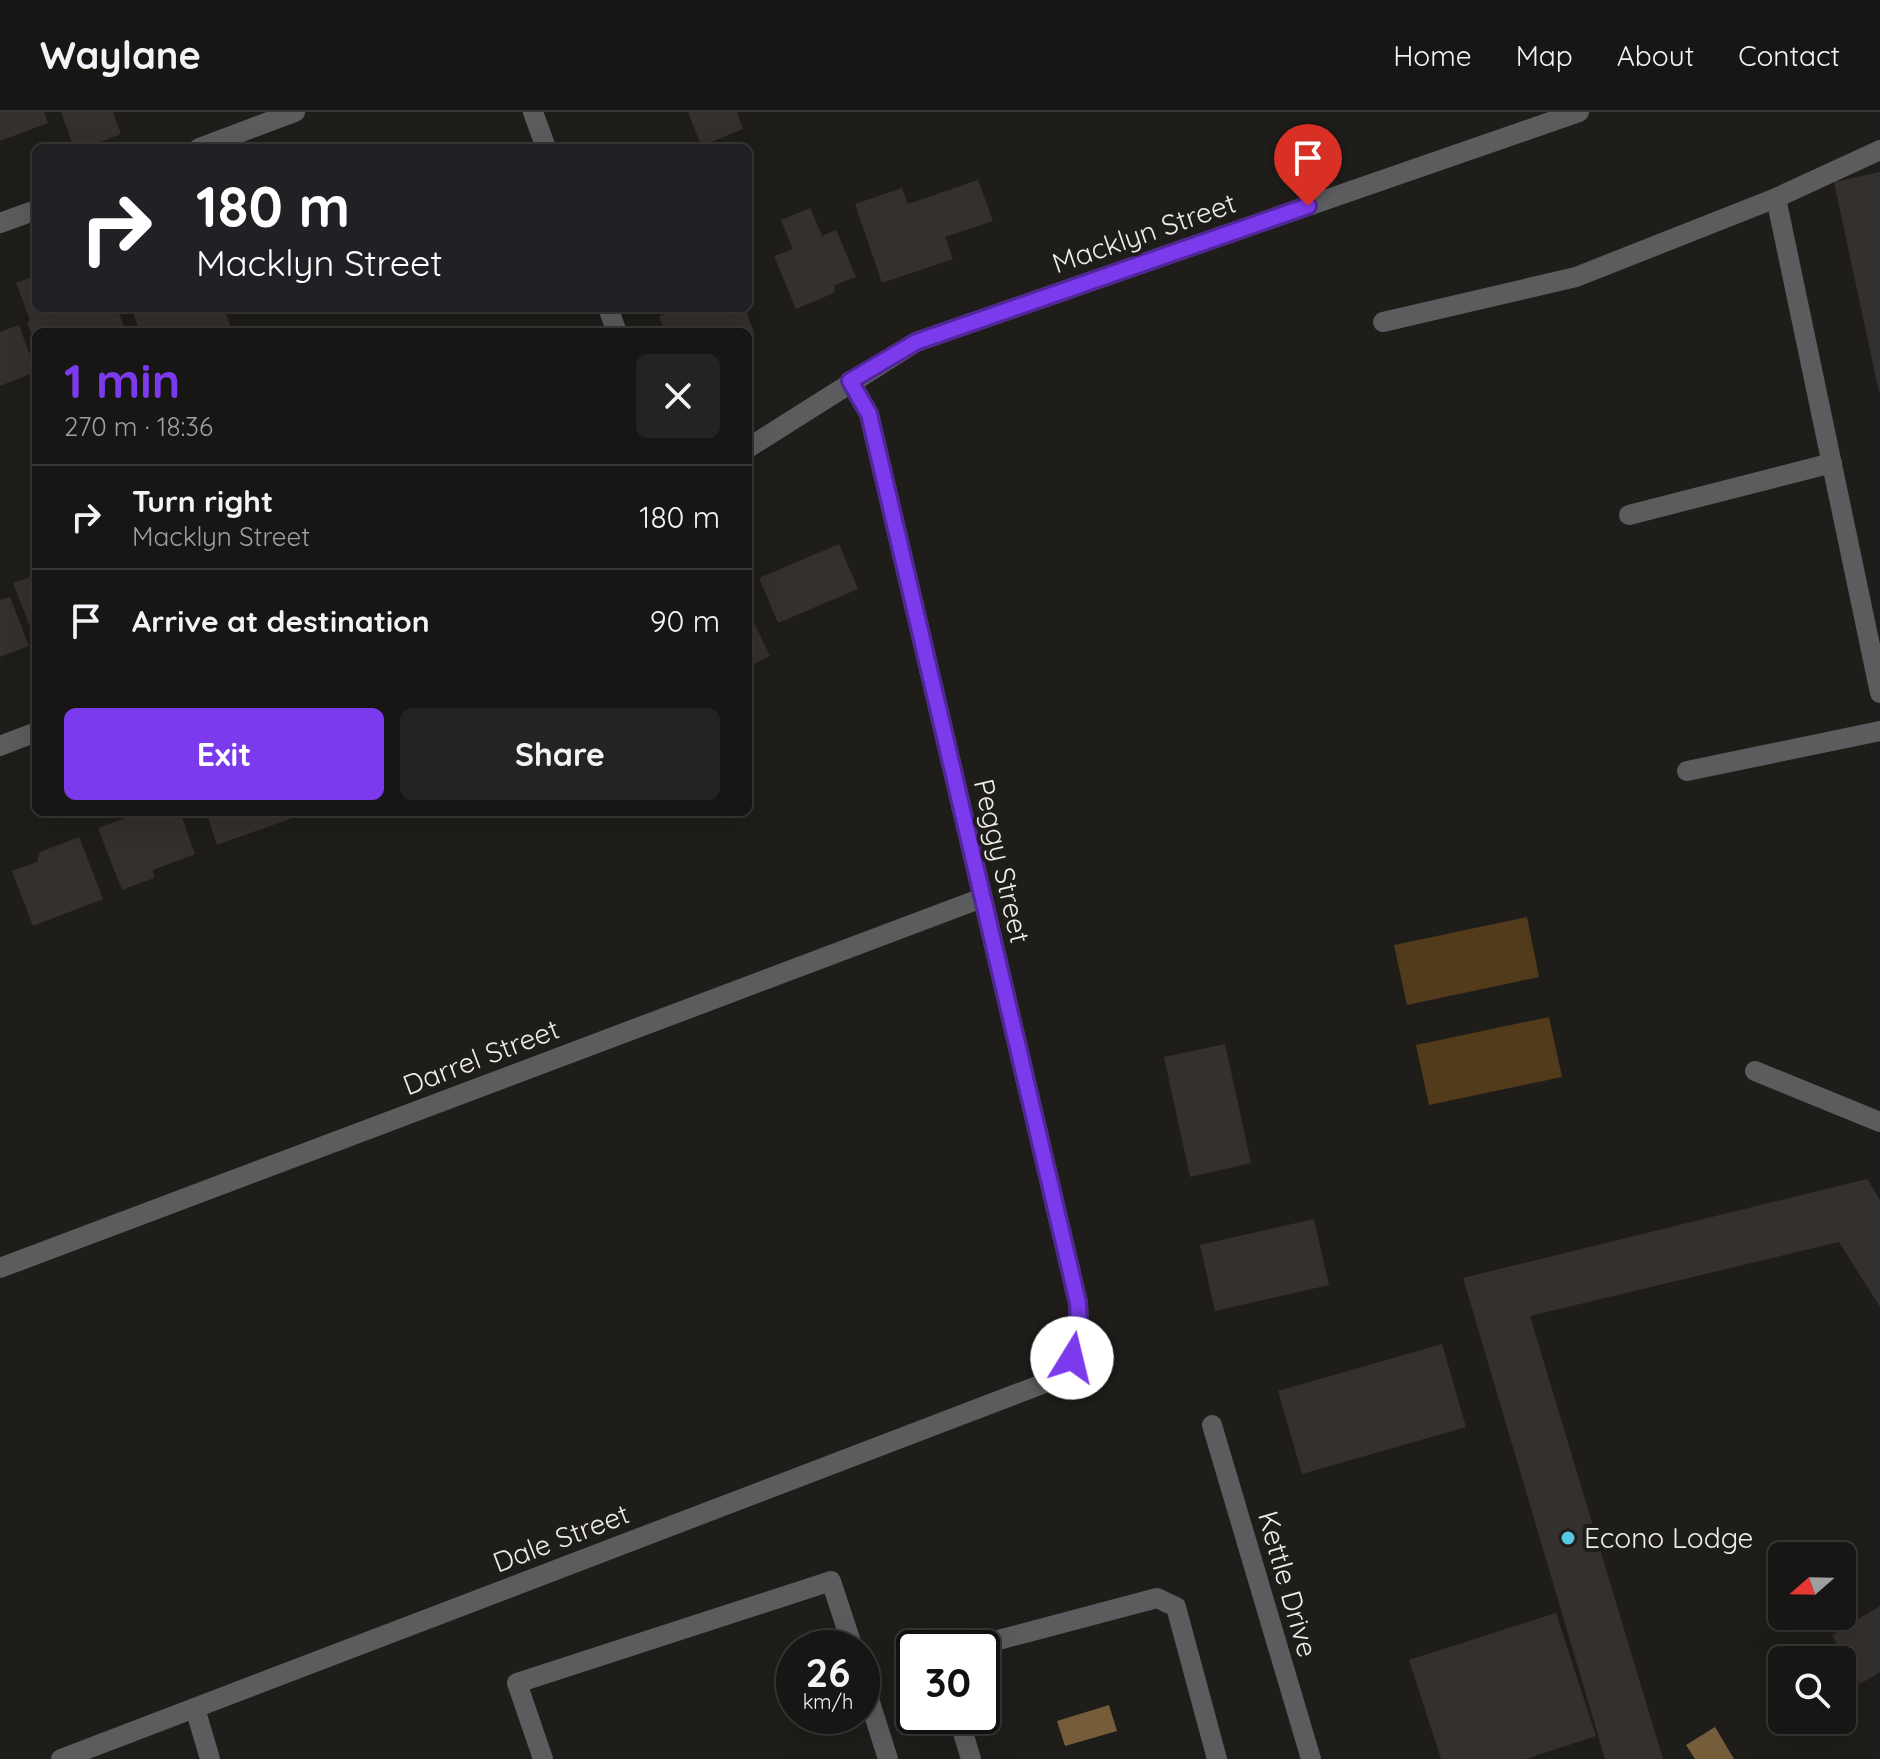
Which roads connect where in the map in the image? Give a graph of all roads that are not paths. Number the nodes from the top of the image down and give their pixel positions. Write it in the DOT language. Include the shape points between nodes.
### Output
graph roads {
  1 [pos="295,112"];
  2 [pos="533,112"];
  3 [pos="1579,112"];
  4 [pos="210,144"];
  5 [pos="545,144"];
  6 [pos="1880,150"];
  7 [pos="1776,198"];
  8 [pos="32,211"];
  9 [pos="0,223"];
  10 [pos="1383,322"];
  11 [pos="850,381"];
  12 [pos="752,445"];
  13 [pos="1832,463"];
  14 [pos="1629,515"];
  15 [pos="1880,693"];
  16 [pos="1880,731"];
  17 [pos="32,734"];
  18 [pos="0,746"];
  19 [pos="1687,771"];
  20 [pos="982,898"];
  21 [pos="1755,1071"];
  22 [pos="1880,1122"];
  23 [pos="0,1268"];
  24 [pos="1072,1358"];
  25 [pos="1212,1425"];
  26 [pos="847,1630"];
  27 [pos="1000,1640"];
  28 [pos="195,1708"];
  29 [pos="880,1734"];
  30 [pos="963,1734"];
  31 [pos="61,1759"];
  32 [pos="210,1759"];
  33 [pos="543,1759"];
  34 [pos="888,1759"];
  35 [pos="971,1759"];
  36 [pos="1217,1759"];
  37 [pos="1311,1759"];
  1 -- 4 [label="street"];
  2 -- 5 [label="street"];
  3 -- 11 [label="street, Macklyn Street" via="916,342"];
  6 -- 7 [label="street"];
  7 -- 10 [label="street" via="1576,277"];
  7 -- 13 [label="street"];
  8 -- 9 [label="street"];
  11 -- 12 [label="street, Macklyn Street"];
  11 -- 20 [label="street, Peggy Street" via="869,414"];
  13 -- 14 [label="street"];
  13 -- 15 [label="street"];
  16 -- 19 [label="street"];
  17 -- 18 [label="street"];
  20 -- 23 [label="street, Darrel Street"];
  20 -- 24 [label="street, Peggy Street" via="1078,1303 1079,1332"];
  21 -- 22 [label="street"];
  24 -- 28 [label="street, Dale Street" via="1045,1383"];
  25 -- 37 [label="street, Kettle Drive"];
  26 -- 33 [label="street" via="831,1581 517,1683"];
  27 -- 36 [label="street" via="1157,1598 1176,1607"];
  28 -- 31 [label="street, Dale Street"];
  28 -- 32 [label="street"];
  29 -- 34 [label="street"];
  30 -- 35 [label="street"];
}
